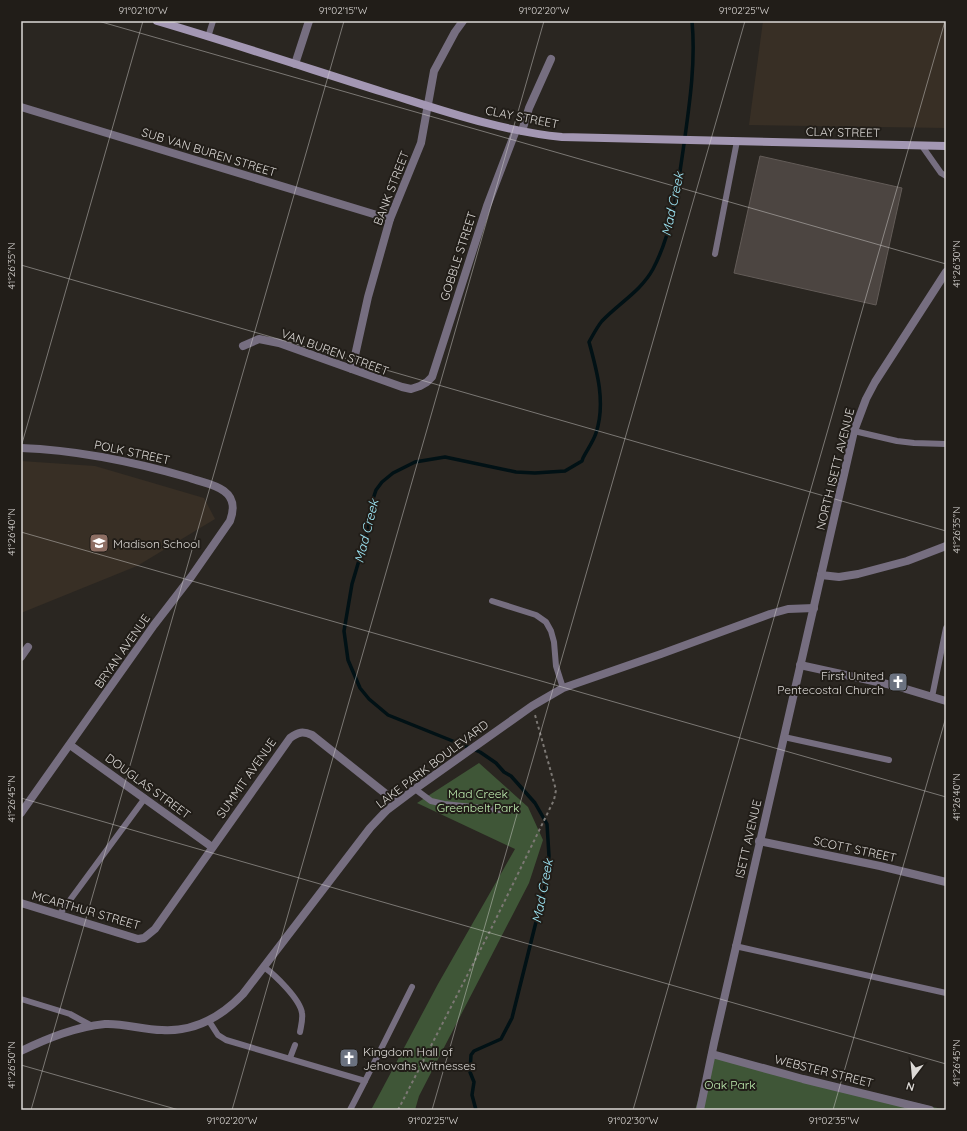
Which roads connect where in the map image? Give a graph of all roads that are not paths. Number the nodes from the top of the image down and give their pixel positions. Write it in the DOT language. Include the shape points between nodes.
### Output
graph roads {
  1 [pos="157,21"];
  2 [pos="213,21"];
  3 [pos="309,21"];
  4 [pos="463,21"];
  5 [pos="208,37"];
  6 [pos="551,59"];
  7 [pos="295,64"];
  8 [pos="428,106"];
  9 [pos="21,107"];
  10 [pos="519,130"];
  11 [pos="737,141"];
  12 [pos="922,146"];
  13 [pos="946,146"];
  14 [pos="946,176"];
  15 [pos="390,219"];
  16 [pos="715,254"];
  17 [pos="946,272"];
  18 [pos="943,284"];
  19 [pos="243,346"];
  20 [pos="352,369"];
  21 [pos="420,386"];
  22 [pos="854,431"];
  23 [pos="946,444"];
  24 [pos="21,448"];
  25 [pos="231,499"];
  26 [pos="946,546"];
  27 [pos="822,575"];
  28 [pos="492,601"];
  29 [pos="814,608"];
  30 [pos="946,628"];
  31 [pos="28,647"];
  32 [pos="21,657"];
  33 [pos="800,665"];
  34 [pos="563,688"];
  35 [pos="932,697"];
  36 [pos="946,701"];
  37 [pos="784,737"];
  38 [pos="70,745"];
  39 [pos="889,760"];
  40 [pos="415,789"];
  41 [pos="145,798"];
  42 [pos="398,802"];
  43 [pos="500,810"];
  44 [pos="21,813"];
  45 [pos="760,841"];
  46 [pos="212,847"];
  47 [pos="946,882"];
  48 [pos="21,903"];
  49 [pos="59,915"];
  50 [pos="144,938"];
  51 [pos="736,946"];
  52 [pos="264,967"];
  53 [pos="412,987"];
  54 [pos="946,993"];
  55 [pos="21,999"];
  56 [pos="209,1021"];
  57 [pos="92,1026"];
  58 [pos="300,1032"];
  59 [pos="295,1045"];
  60 [pos="21,1052"];
  61 [pos="712,1054"];
  62 [pos="290,1058"];
  63 [pos="365,1080"];
  64 [pos="350,1110"];
  65 [pos="700,1110"];
  66 [pos="930,1110"];
  1 -- 5 [label="main road, CLAY STREET"];
  2 -- 5 [label="lane"];
  3 -- 7 [label="street"];
  4 -- 8 [label="street, BANK STREET" via="434,71"];
  5 -- 7 [label="main road, CLAY STREET"];
  6 -- 10 [label="street, GOBBLE STREET"];
  7 -- 8 [label="main road, CLAY STREET"];
  8 -- 10 [label="main road, CLAY STREET"];
  8 -- 15 [label="street, BANK STREET" via="421,143"];
  9 -- 15 [label="street, SUB VAN BUREN STREET"];
  10 -- 11 [label="main road, CLAY STREET" via="562,137"];
  10 -- 21 [label="street, GOBBLE STREET" via="487,206 432,377"];
  11 -- 12 [label="main road, CLAY STREET"];
  11 -- 16 [label="lane"];
  12 -- 13 [label="main road, CLAY STREET"];
  12 -- 14 [label="lane" via="941,173"];
  15 -- 20 [label="street, BANK STREET" via="368,297"];
  17 -- 18 [label="street, NORTH ISETT AVENUE"];
  18 -- 22 [label="street, NORTH ISETT AVENUE" via="875,382"];
  19 -- 20 [label="street, VAN BUREN STREET" via="259,339 266,340"];
  20 -- 21 [label="street, VAN BUREN STREET" via="389,384 410,388"];
  22 -- 23 [label="lane" via="897,441"];
  22 -- 27 [label="street, NORTH ISETT AVENUE"];
  24 -- 25 [label="street, POLK STREET" via="70,452 128,462 215,486 225,491"];
  25 -- 38 [label="street, BRYAN AVENUE" via="233,512 230,521"];
  26 -- 27 [label="street" via="907,561 858,574 839,577"];
  27 -- 29 [label="street, ISETT AVENUE"];
  28 -- 34 [label="lane" via="536,614 546,622 554,642 556,666"];
  29 -- 33 [label="street, ISETT AVENUE"];
  29 -- 34 [label="street, LAKE PARK BOULEVARD" via="788,609 770,614"];
  30 -- 35 [label="lane"];
  31 -- 32 [label="street"];
  33 -- 35 [label="street" via="896,686"];
  33 -- 37 [label="street, ISETT AVENUE"];
  34 -- 40 [label="street, LAKE PARK BOULEVARD" via="532,706"];
  35 -- 36 [label="street"];
  37 -- 39 [label="lane"];
  37 -- 45 [label="street, ISETT AVENUE"];
  38 -- 41 [label="street, DOUGLAS STREET"];
  38 -- 44 [label="street, BRYAN AVENUE"];
  40 -- 42 [label="street, LAKE PARK BOULEVARD"];
  40 -- 43 [label="lane" via="431,801"];
  41 -- 46 [label="street, DOUGLAS STREET"];
  41 -- 49 [label="lane"];
  42 -- 46 [label="street, SUMMIT AVENUE" via="312,735 305,732 296,733"];
  42 -- 52 [label="street, LAKE PARK BOULEVARD" via="370,828"];
  45 -- 47 [label="street, SCOTT STREET"];
  45 -- 51 [label="street, ISETT AVENUE"];
  46 -- 50 [label="street, SUMMIT AVENUE" via="155,928"];
  48 -- 49 [label="street, MCARTHUR STREET"];
  49 -- 50 [label="street, MCARTHUR STREET" via="138,939"];
  51 -- 54 [label="lane"];
  51 -- 61 [label="street, ISETT AVENUE"];
  52 -- 56 [label="street, LAKE PARK BOULEVARD" via="231,1007"];
  52 -- 58 [label="lane" via="277,977 299,1005 302,1012"];
  53 -- 63 [label="lane"];
  55 -- 57 [label="lane" via="70,1014"];
  56 -- 57 [label="street, LAKE PARK BOULEVARD" via="196,1027 177,1030 106,1024"];
  56 -- 62 [label="lane" via="218,1035 226,1040"];
  57 -- 60 [label="street, LAKE PARK BOULEVARD" via="63,1033"];
  59 -- 62 [label="lane"];
  61 -- 65 [label="street, ISETT AVENUE"];
  61 -- 66 [label="street, WEBSTER STREET"];
  62 -- 63 [label="lane"];
  63 -- 64 [label="lane"];
}
